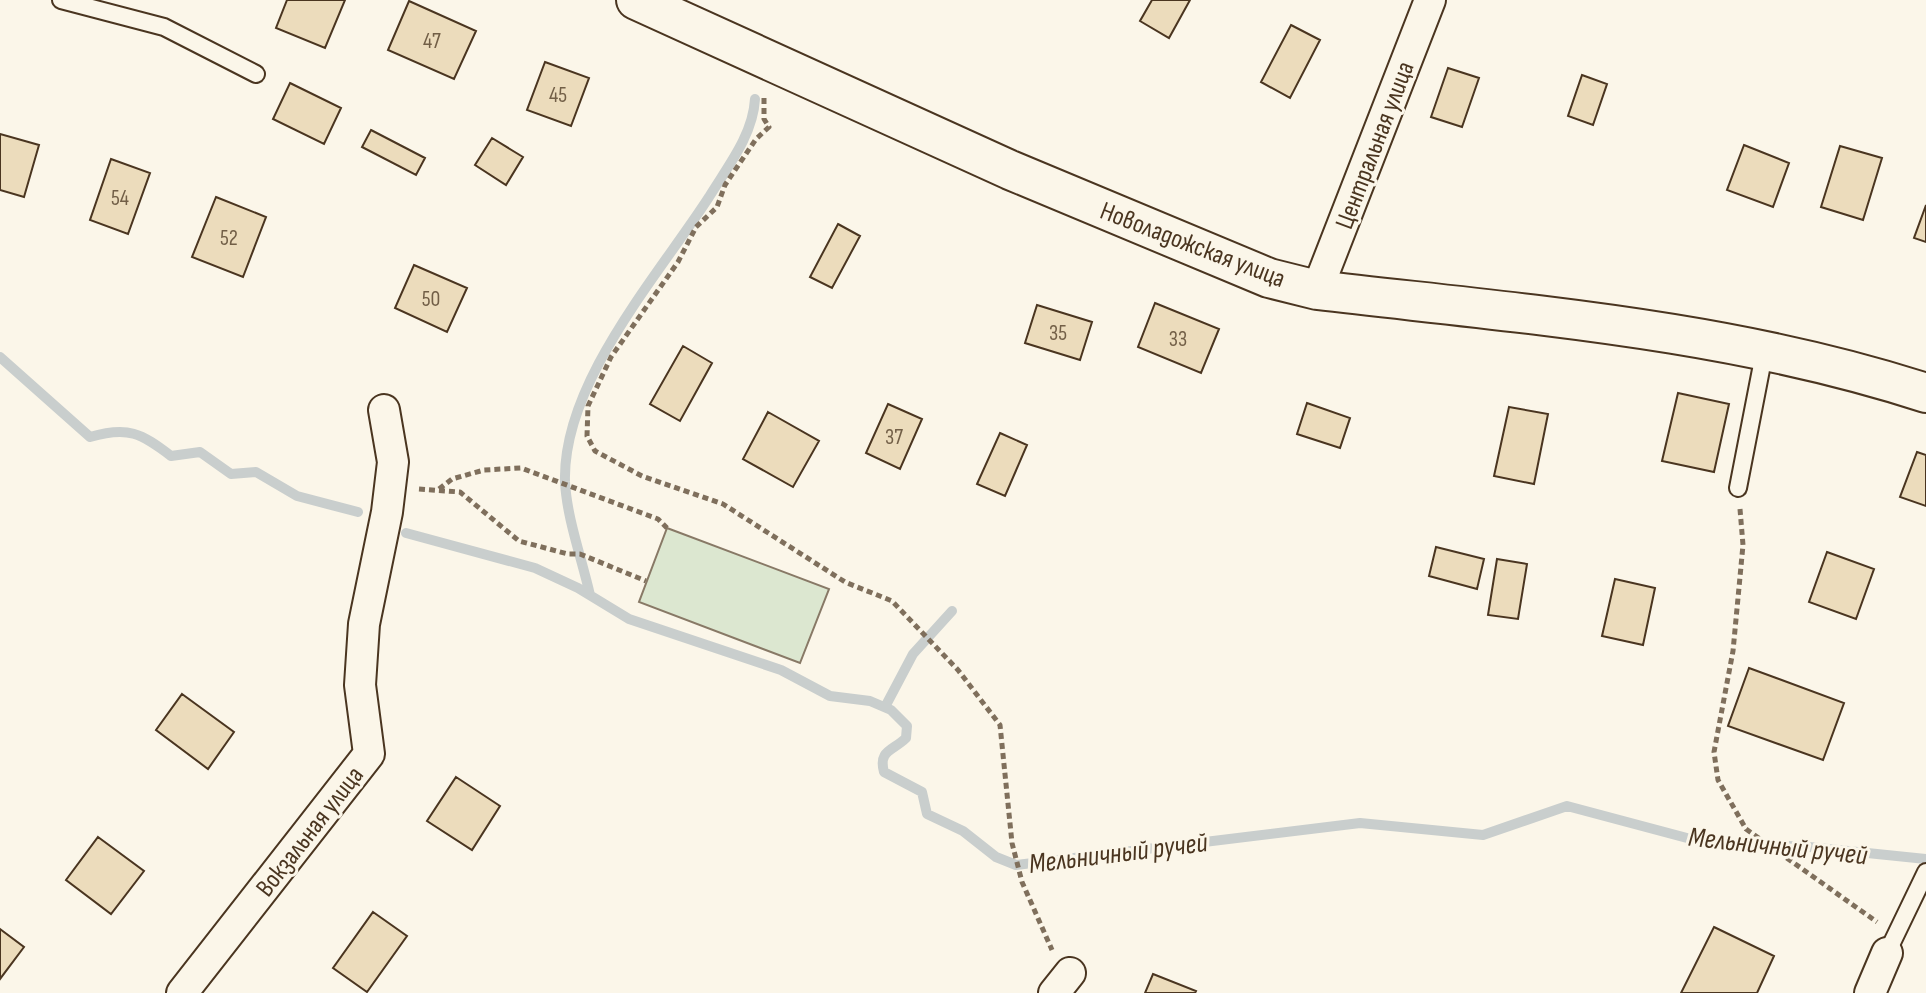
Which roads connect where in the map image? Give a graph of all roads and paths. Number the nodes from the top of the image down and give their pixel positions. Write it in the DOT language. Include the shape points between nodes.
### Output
graph roads {
  1 [pos="61,0"];
  2 [pos="636,0"];
  3 [pos="1430,0"];
  4 [pos="256,74"];
  5 [pos="762,91"];
  6 [pos="1317,290"];
  7 [pos="1765,349"];
  8 [pos="1926,393"];
  9 [pos="384,410"];
  10 [pos="1738,488"];
  11 [pos="390,489"];
  12 [pos="439,489"];
  13 [pos="667,528"];
  14 [pos="646,581"];
  15 [pos="1926,872"];
  16 [pos="1891,944"];
  17 [pos="1062,983"];
  18 [pos="182,993"];
  19 [pos="1870,993"];
  1 -- 4 [label="lane" via="164,27"];
  2 -- 6 [label="street, Новоладожская улица" via="1010,170 1269,278"];
  3 -- 6 [label="street, Центральная улица"];
  5 -- 17 [label="path" via="769,127 606,364 588,406 587,436 595,451 642,476 723,504 845,582 892,601 931,641 1000,725 1012,843"];
  6 -- 7 [label="street, Новоладожская улица" via="1616,325"];
  7 -- 8 [label="street, Новоладожская улица"];
  7 -- 10 [label="lane"];
  9 -- 11 [label="street, Вокзальная улица" via="393,462"];
  10 -- 16 [label="path" via="1743,545 1733,651 1714,752 1718,780 1746,829"];
  11 -- 12 [label="path"];
  11 -- 18 [label="street, Вокзальная улица" via="364,624 360,685 369,754"];
  12 -- 13 [label="path" via="452,479 498,467 521,468 658,519"];
  12 -- 14 [label="path" via="460,492 519,541 580,554"];
  15 -- 16 [label="lane"];
  16 -- 19 [label="street"];
}
